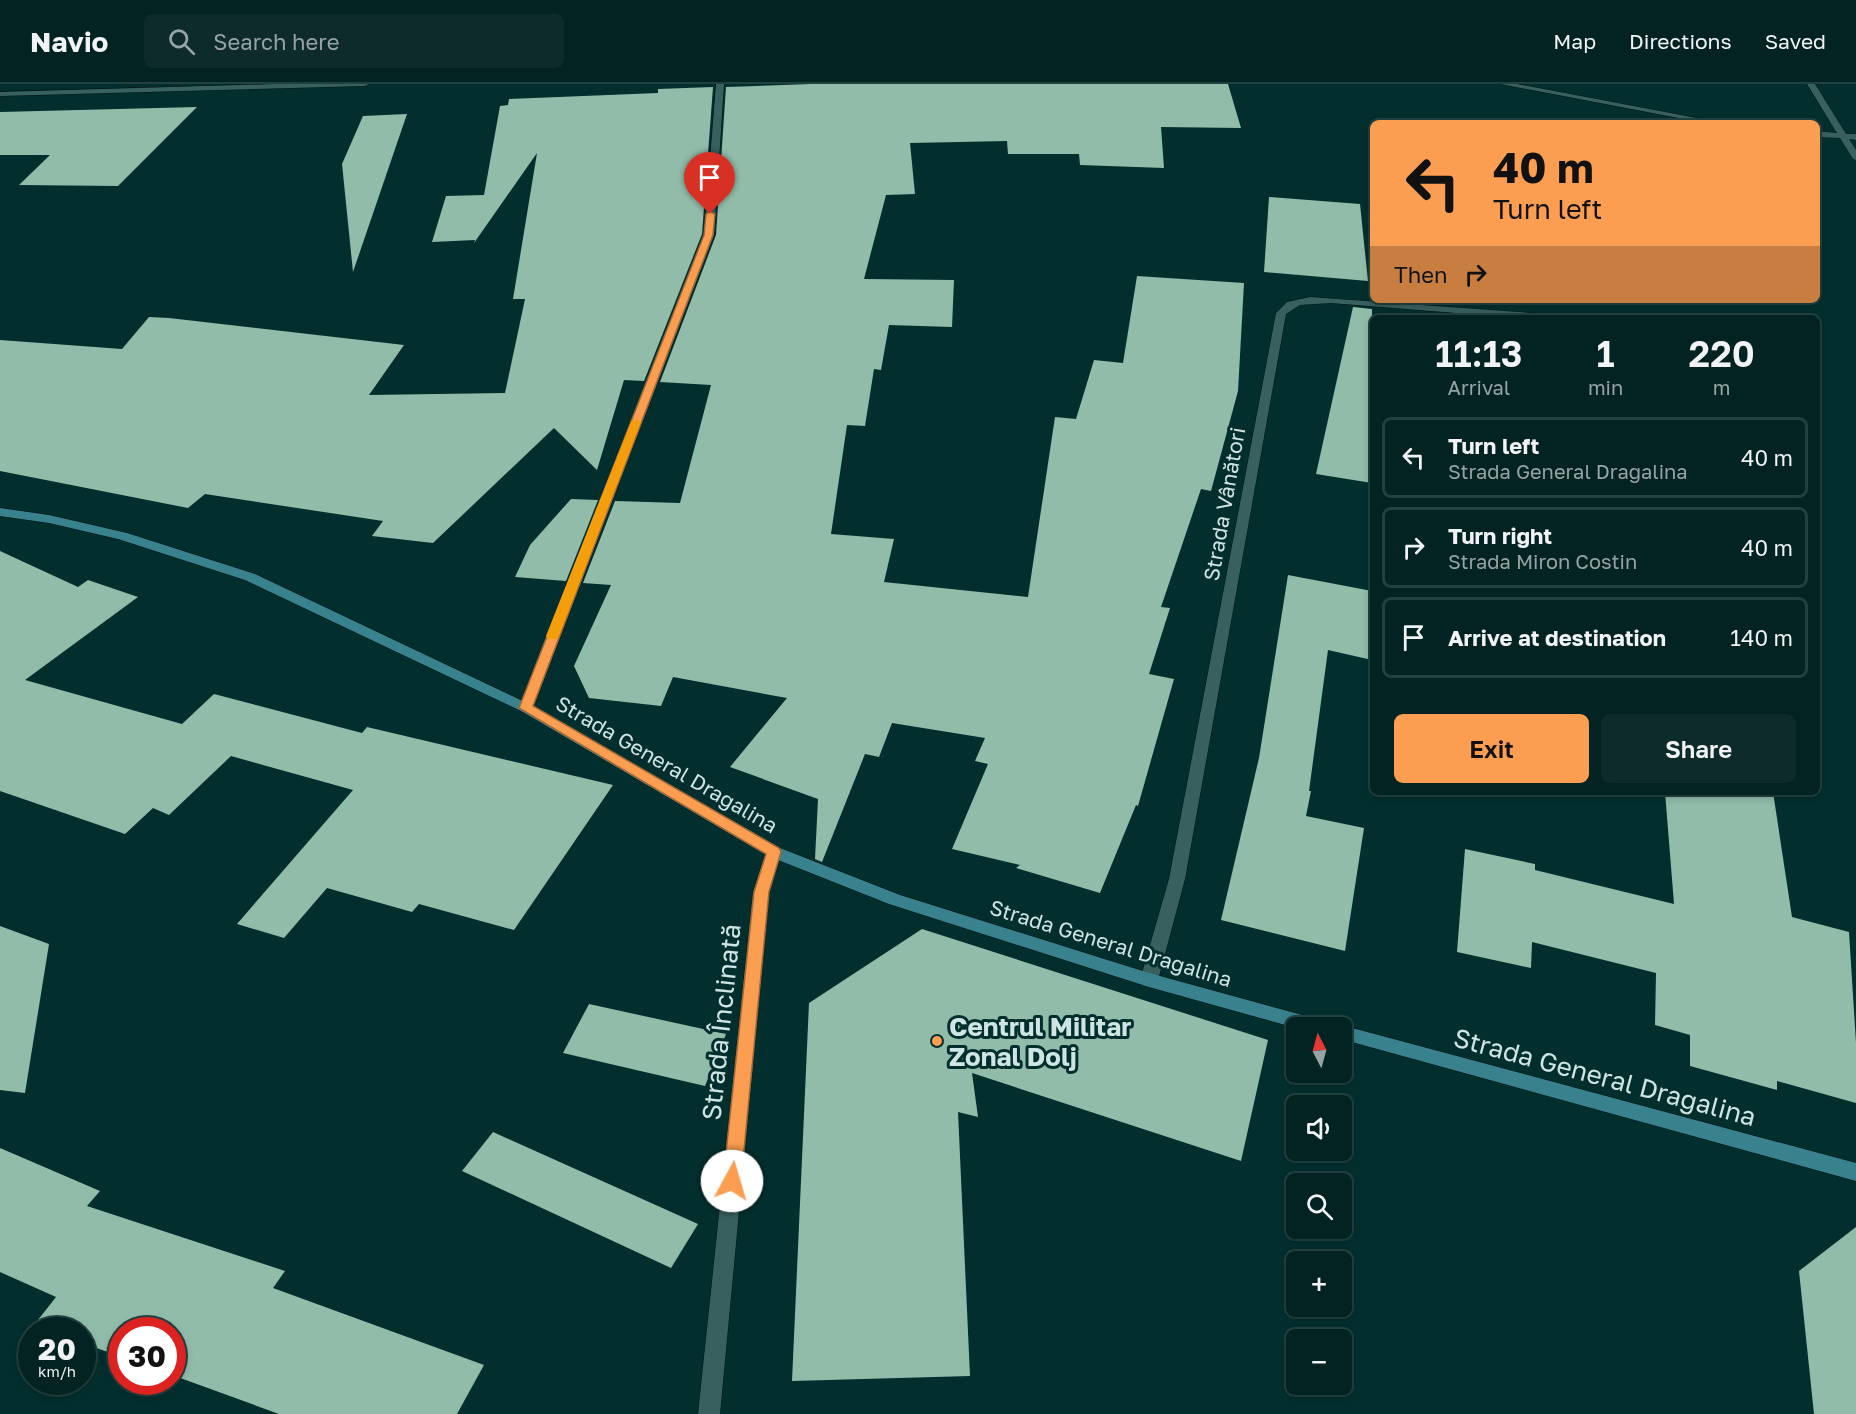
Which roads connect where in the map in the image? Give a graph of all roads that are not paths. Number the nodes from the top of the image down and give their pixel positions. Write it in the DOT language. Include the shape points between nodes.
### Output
graph roads {
  1 [pos="365,84"];
  2 [pos="720,84"];
  3 [pos="1504,84"];
  4 [pos="1811,84"];
  5 [pos="0,94"];
  6 [pos="1702,120"];
  7 [pos="1820,134"];
  8 [pos="1843,136"];
  9 [pos="1856,137"];
  10 [pos="1856,157"];
  11 [pos="1521,315"];
  12 [pos="0,512"];
  13 [pos="526,708"];
  14 [pos="774,852"];
  15 [pos="1149,980"];
  16 [pos="1286,1018"];
  17 [pos="1352,1035"];
  18 [pos="1856,1172"];
  19 [pos="708,1414"];
  1 -- 5 [label="street"];
  2 -- 13 [label="street" via="709,235"];
  3 -- 6 [label="street"];
  4 -- 8 [label="street"];
  7 -- 8 [label="street"];
  8 -- 9 [label="street"];
  8 -- 10 [label="street"];
  11 -- 15 [label="street, Strada Vânători" via="1331,300 1298,302 1285,306 1281,313 1178,879"];
  12 -- 13 [label="street, Strada General Dragalina" via="122,536 250,578"];
  13 -- 14 [label="street, Strada General Dragalina"];
  14 -- 15 [label="street, Strada General Dragalina" via="894,900"];
  14 -- 19 [label="street, Strada Înclinată" via="761,892"];
  15 -- 16 [label="street, Strada General Dragalina"];
  17 -- 18 [label="street, Strada General Dragalina"];
}
